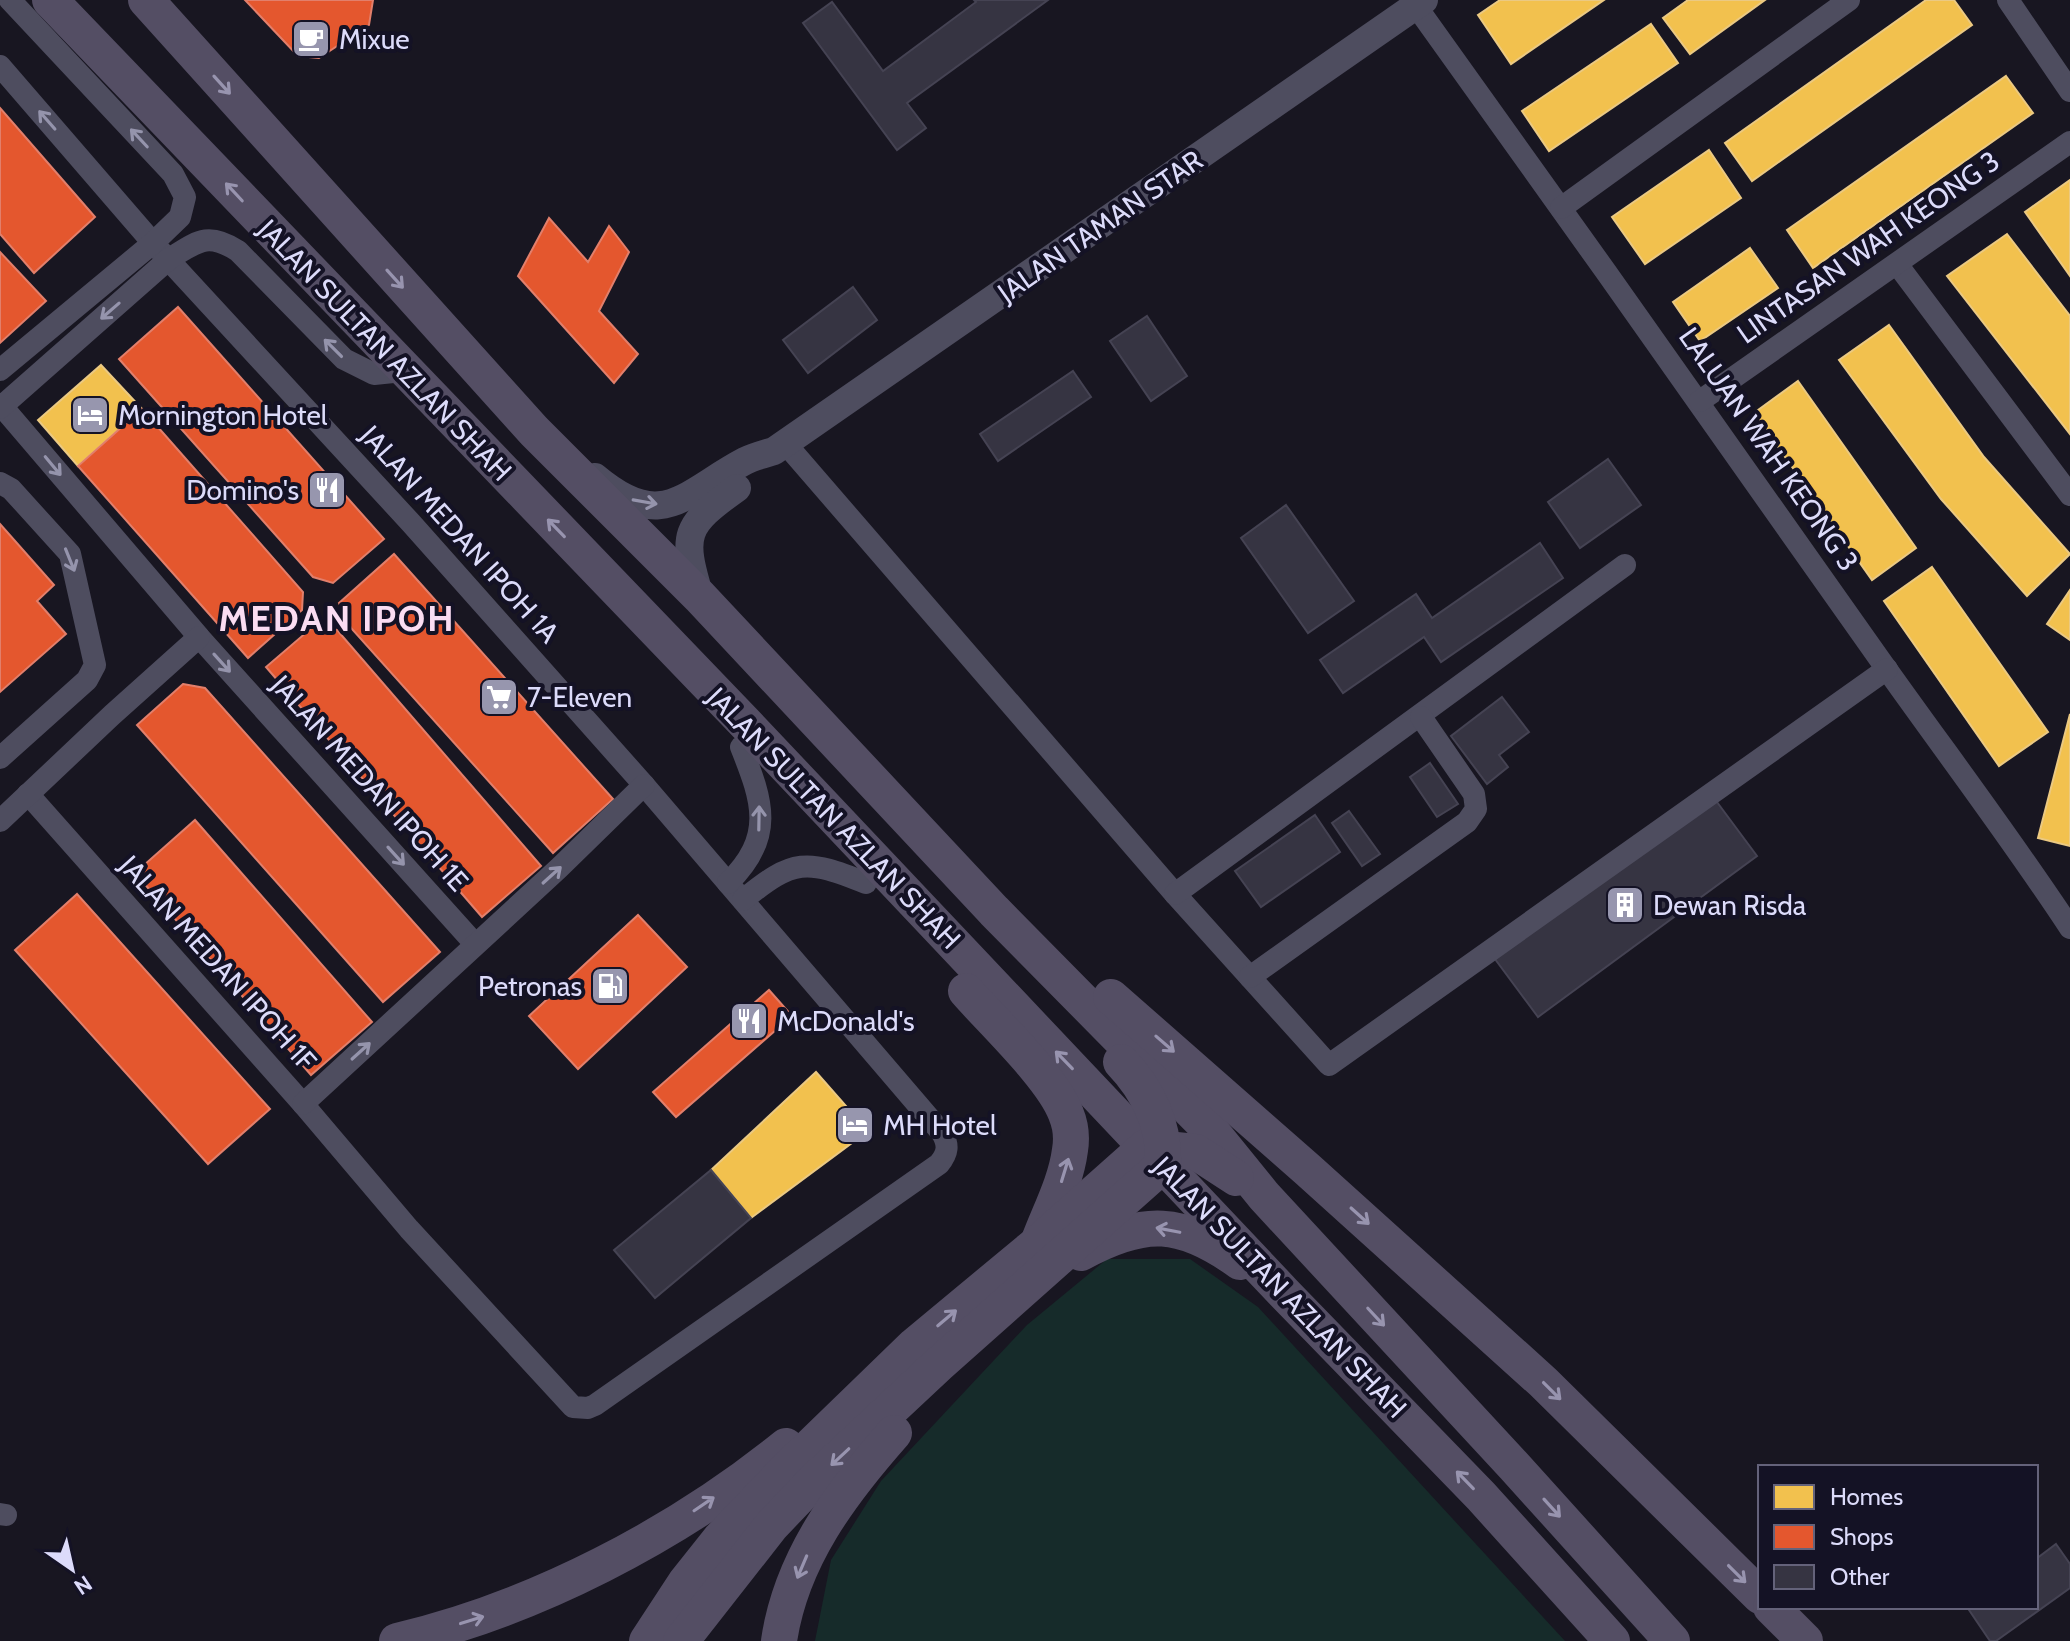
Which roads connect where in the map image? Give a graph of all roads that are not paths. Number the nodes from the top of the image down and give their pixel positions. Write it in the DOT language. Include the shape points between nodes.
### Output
graph roads {
  1 [pos="10,0"];
  2 [pos="50,0"];
  3 [pos="85,0"];
  4 [pos="146,0"];
  5 [pos="1849,0"];
  6 [pos="2008,0"];
  7 [pos="1420,3"];
  8 [pos="0,66"];
  9 [pos="124,77"];
  10 [pos="2070,91"];
  11 [pos="2070,142"];
  12 [pos="1561,208"];
  13 [pos="161,251"];
  14 [pos="1897,264"];
  15 [pos="0,370"];
  16 [pos="403,371"];
  17 [pos="1700,401"];
  18 [pos="1,406"];
  19 [pos="534,431"];
  20 [pos="780,447"];
  21 [pos="0,483"];
  22 [pos="2070,495"];
  23 [pos="587,560"];
  24 [pos="1625,565"];
  25 [pos="700,597"];
  26 [pos="199,637"];
  27 [pos="1887,669"];
  28 [pos="1421,717"];
  29 [pos="741,747"];
  30 [pos="0,758"];
  31 [pos="644,785"];
  32 [pos="28,794"];
  33 [pos="0,821"];
  34 [pos="728,883"];
  35 [pos="866,883"];
  36 [pos="1175,894"];
  37 [pos="743,900"];
  38 [pos="994,911"];
  39 [pos="2070,928"];
  40 [pos="475,944"];
  41 [pos="1250,977"];
  42 [pos="303,1104"];
  43 [pos="1132,1106"];
  44 [pos="1158,1153"];
  45 [pos="1264,1196"];
  46 [pos="1039,1259"];
  47 [pos="1284,1293"];
  48 [pos="926,1355"];
  49 [pos="1758,1594"];
  50 [pos="1773,1609"];
  51 [pos="397,1641"];
  52 [pos="647,1641"];
  53 [pos="681,1641"];
  54 [pos="779,1641"];
  55 [pos="1612,1641"];
  56 [pos="1672,1641"];
  57 [pos="1805,1641"];
  13 -- 1 [label="street, one-way" via="185,197 173,174"];
  2 -- 9 [label="main road, JALAN SULTAN AZLAN SHAH"];
  3 -- 9 [label="main road" via="103,19"];
  4 -- 19 [label="main road, JALAN SULTAN AZLAN SHAH, one-way"];
  5 -- 12 [label="street"];
  6 -- 10 [label="street"];
  7 -- 12 [label="street, LALUAN WAH KEONG 3"];
  7 -- 20 [label="street, JALAN TAMAN STAR"];
  13 -- 8 [label="street, JALAN MEDAN IPOH 1A, one-way"];
  16 -- 9 [label="main road, JALAN SULTAN AZLAN SHAH, one-way"];
  11 -- 14 [label="street, LINTASAN WAH KEONG 3"];
  12 -- 17 [label="street, LALUAN WAH KEONG 3"];
  13 -- 15 [label="street"];
  16 -- 13 [label="street, one-way" via="374,374 344,359 225,242 217,239"];
  13 -- 18 [label="street, one-way"];
  13 -- 31 [label="street, JALAN MEDAN IPOH 1A"];
  14 -- 17 [label="street, LINTASAN WAH KEONG 3"];
  14 -- 22 [label="street"];
  23 -- 16 [label="main road, JALAN SULTAN AZLAN SHAH, one-way"];
  17 -- 27 [label="street, LALUAN WAH KEONG 3"];
  18 -- 26 [label="street, JALAN MEDAN IPOH 1E, one-way"];
  19 -- 20 [label="street, JALAN TAMAN STAR, one-way" via="564,448 619,495 655,505 693,495 746,461"];
  19 -- 25 [label="main road, JALAN SULTAN AZLAN SHAH"];
  19 -- 43 [label="main road" via="645,564 1139,1081"];
  20 -- 25 [label="street, JALAN TAMAN STAR" via="694,524 688,553"];
  20 -- 36 [label="street"];
  21 -- 30 [label="street, one-way" via="70,554 95,665 87,680"];
  23 -- 29 [label="main road" via="608,613"];
  43 -- 23 [label="main road, JALAN SULTAN AZLAN SHAH, one-way"];
  24 -- 28 [label="street"];
  25 -- 38 [label="main road, JALAN SULTAN AZLAN SHAH"];
  26 -- 32 [label="street"];
  26 -- 40 [label="street, JALAN MEDAN IPOH 1E, one-way"];
  27 -- 39 [label="street, LALUAN WAH KEONG 3"];
  27 -- 41 [label="street" via="1329,1065"];
  28 -- 36 [label="street"];
  28 -- 41 [label="street" via="1474,794 1476,809 1467,822"];
  34 -- 29 [label="street, one-way" via="745,866 759,837 756,784"];
  29 -- 35 [label="main road"];
  31 -- 34 [label="street, JALAN MEDAN IPOH 1A"];
  40 -- 31 [label="street, JALAN MEDAN IPOH 1F, one-way"];
  32 -- 33 [label="street"];
  32 -- 42 [label="street, JALAN MEDAN IPOH 1F"];
  34 -- 37 [label="street, JALAN MEDAN IPOH 1A"];
  35 -- 37 [label="street" via="827,867 806,865 776,874"];
  46 -- 35 [label="main road, one-way" via="1070,1150 1066,1112 1051,1088"];
  36 -- 41 [label="street"];
  37 -- 42 [label="street, JALAN MEDAN IPOH 1A" via="942,1133 947,1149 944,1157 845,1231 588,1408 573,1407 560,1394"];
  38 -- 45 [label="main road, JALAN SULTAN AZLAN SHAH" via="1213,1133"];
  38 -- 49 [label="main road, one-way" via="1043,938 1308,1170 1543,1382"];
  42 -- 40 [label="street, JALAN MEDAN IPOH 1F, one-way"];
  43 -- 44 [label="main road, JALAN SULTAN AZLAN SHAH"];
  44 -- 45 [label="main road" via="1196,1152"];
  44 -- 46 [label="main road"];
  44 -- 47 [label="main road, JALAN SULTAN AZLAN SHAH"];
  45 -- 56 [label="main road, JALAN SULTAN AZLAN SHAH, one-way"];
  47 -- 46 [label="main road, one-way" via="1222,1249 1157,1226"];
  46 -- 48 [label="main road"];
  55 -- 47 [label="main road, JALAN SULTAN AZLAN SHAH, one-way" via="1481,1496"];
  51 -- 48 [label="main road, one-way" via="480,1618 635,1546 766,1460 886,1360"];
  48 -- 52 [label="main road" via="785,1471 720,1539"];
  48 -- 53 [label="main road, one-way" via="772,1525"];
  48 -- 54 [label="main road, one-way" via="926,1397 832,1509 793,1586"];
  50 -- 57 [label="main road"];
}
